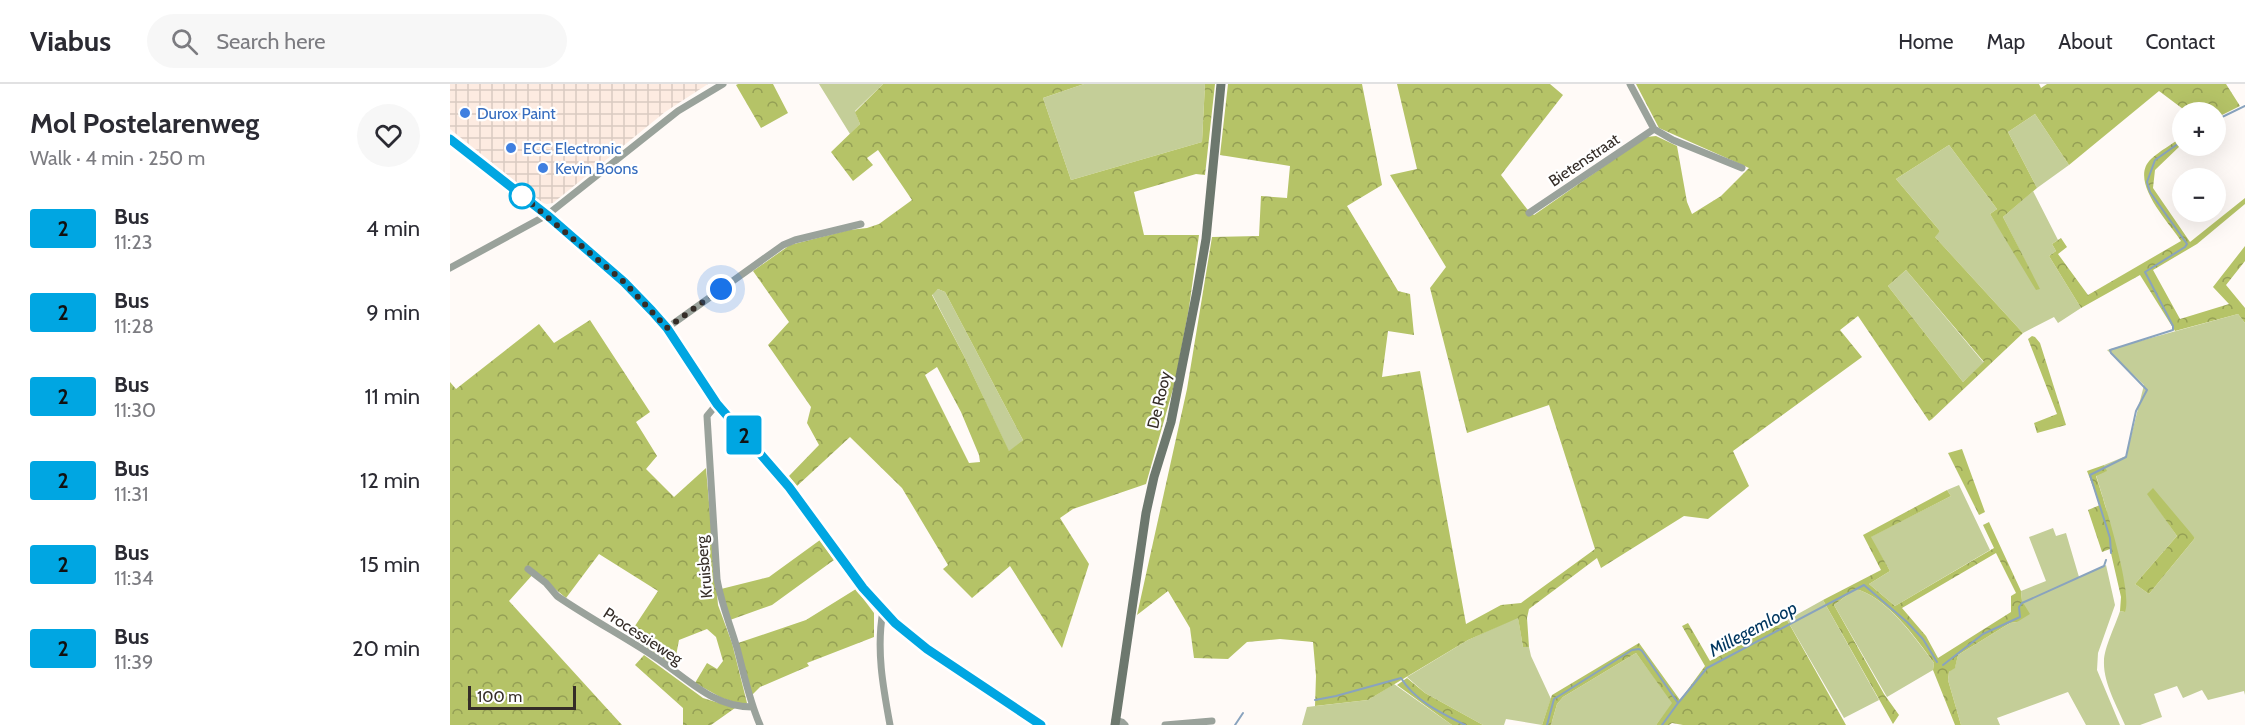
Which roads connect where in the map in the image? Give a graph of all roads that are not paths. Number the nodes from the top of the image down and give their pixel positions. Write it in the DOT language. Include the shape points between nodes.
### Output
graph roads {
  1 [pos="723,84"];
  2 [pos="1221,84"];
  3 [pos="1630,84"];
  4 [pos="1654,129"];
  5 [pos="450,139"];
  6 [pos="1742,168"];
  7 [pos="1529,213"];
  8 [pos="547,215"];
  9 [pos="861,224"];
  10 [pos="450,268"];
  11 [pos="667,328"];
  12 [pos="717,404"];
  13 [pos="528,569"];
  14 [pos="883,611"];
  15 [pos="752,707"];
  16 [pos="1212,721"];
  17 [pos="1115,723"];
  18 [pos="760,725"];
  19 [pos="890,725"];
  20 [pos="1041,725"];
  21 [pos="1125,725"];
  22 [pos="1165,725"];
  1 -- 8 [label="street" via="663,122"];
  2 -- 17 [label="street, De Rooy" via="1206,238 1171,422 1146,513"];
  3 -- 4 [label="street"];
  4 -- 6 [label="street"];
  4 -- 7 [label="street, Bietenstraat"];
  5 -- 8 [label="street"];
  8 -- 10 [label="street"];
  8 -- 11 [label="street" via="624,282"];
  9 -- 11 [label="street" via="783,245"];
  11 -- 12 [label="street"];
  12 -- 14 [label="street" via="789,487"];
  12 -- 15 [label="street, Kruisberg" via="707,416 717,579"];
  13 -- 15 [label="street, Processieweg" via="557,596 656,658 706,695"];
  14 -- 19 [label="street" via="881,662"];
  14 -- 20 [label="street" via="927,649"];
  15 -- 18 [label="street, Kruisberg"];
  16 -- 22 [label="street"];
  17 -- 21 [label="street, De Rooy"];
}
